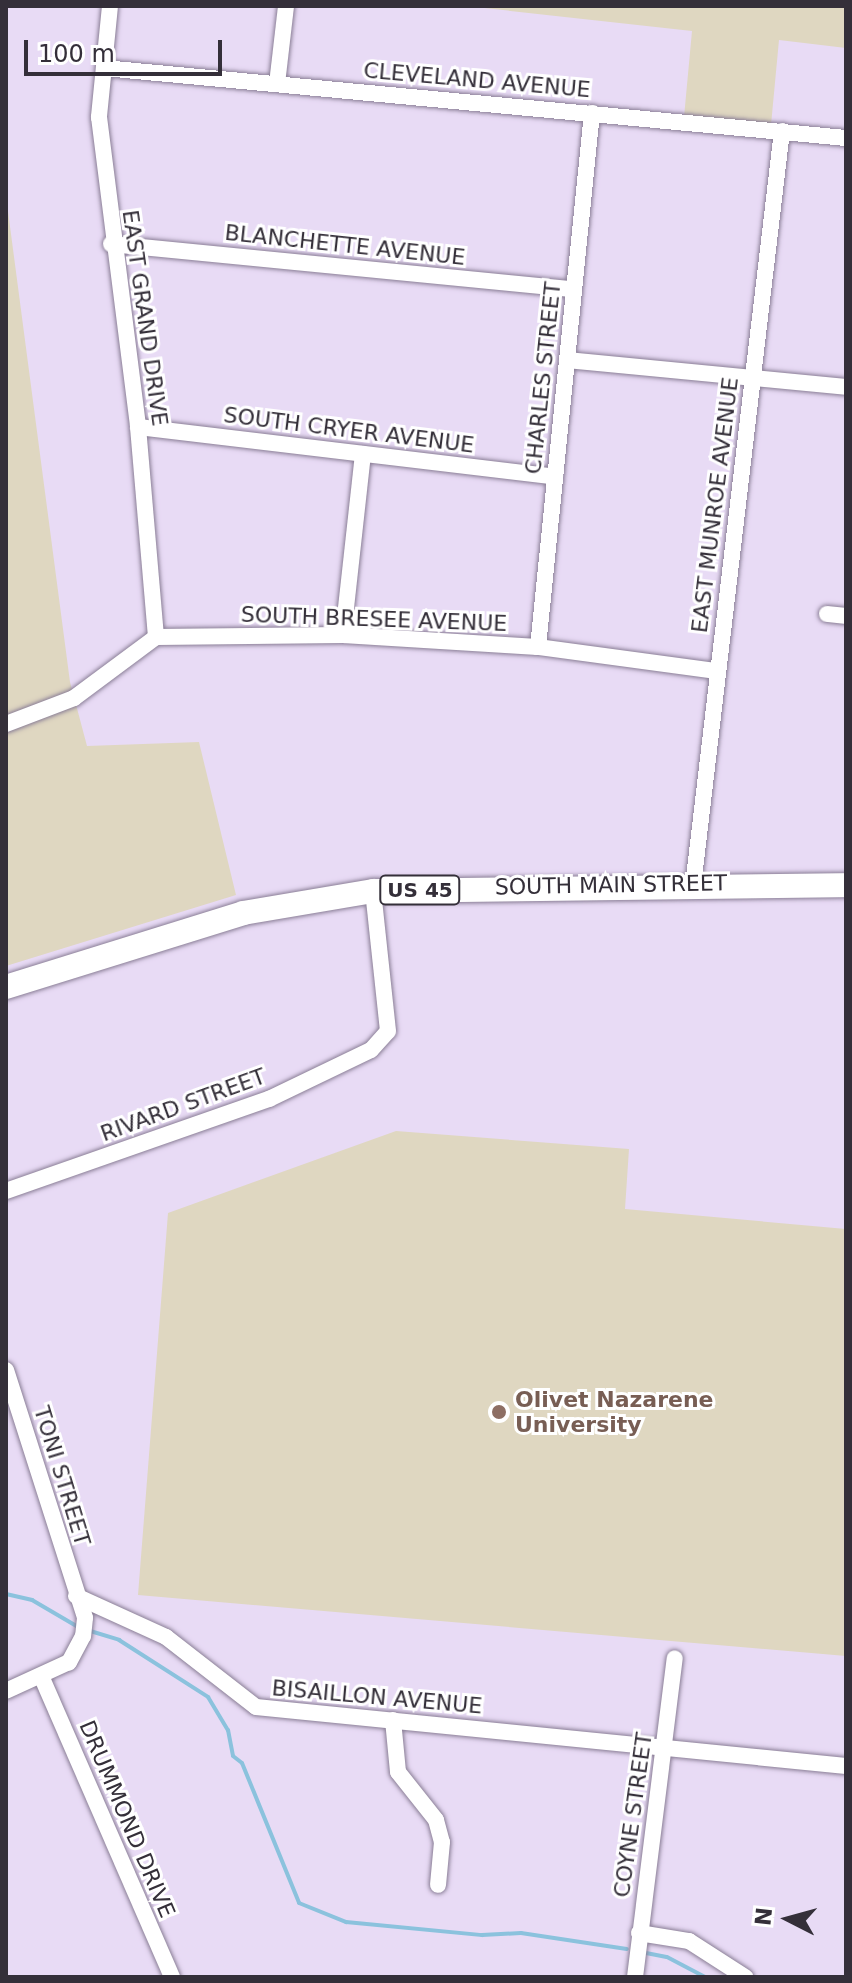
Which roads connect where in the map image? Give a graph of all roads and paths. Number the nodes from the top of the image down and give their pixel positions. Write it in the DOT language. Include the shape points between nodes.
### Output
graph roads {
  1 [pos="110,6"];
  2 [pos="286,6"];
  3 [pos="104,68"];
  4 [pos="277,84"];
  5 [pos="592,113"];
  6 [pos="782,131"];
  7 [pos="846,138"];
  8 [pos="111,244"];
  9 [pos="574,289"];
  10 [pos="567,360"];
  11 [pos="753,378"];
  12 [pos="842,386"];
  13 [pos="138,427"];
  14 [pos="363,454"];
  15 [pos="555,477"];
  16 [pos="827,614"];
  17 [pos="846,616"];
  18 [pos="343,635"];
  19 [pos="156,637"];
  20 [pos="538,647"];
  21 [pos="716,671"];
  22 [pos="6,724"];
  23 [pos="846,885"];
  24 [pos="693,886"];
  25 [pos="373,891"];
  26 [pos="6,987"];
  27 [pos="6,1191"];
  28 [pos="6,1370"];
  29 [pos="76,1596"];
  30 [pos="675,1658"];
  31 [pos="42,1678"];
  32 [pos="6,1691"];
  33 [pos="393,1720"];
  34 [pos="665,1745"];
  35 [pos="846,1766"];
  36 [pos="438,1885"];
  37 [pos="639,1933"];
  38 [pos="172,1977"];
  39 [pos="635,1977"];
  40 [pos="745,1977"];
  1 -- 3 [label="street, EAST GRAND DRIVE"];
  2 -- 4 [label="street"];
  3 -- 4 [label="street, CLEVELAND AVENUE"];
  3 -- 8 [label="street, EAST GRAND DRIVE" via="99,117"];
  4 -- 5 [label="street, CLEVELAND AVENUE"];
  5 -- 6 [label="street, CLEVELAND AVENUE"];
  5 -- 9 [label="street, CHARLES STREET"];
  6 -- 7 [label="street, CLEVELAND AVENUE"];
  6 -- 11 [label="street, EAST MUNROE AVENUE"];
  8 -- 9 [label="street, BLANCHETTE AVENUE"];
  8 -- 13 [label="street, EAST GRAND DRIVE"];
  9 -- 10 [label="street, CHARLES STREET"];
  10 -- 11 [label="street"];
  10 -- 15 [label="street, CHARLES STREET"];
  11 -- 12 [label="street"];
  11 -- 21 [label="street, EAST MUNROE AVENUE"];
  13 -- 14 [label="street, SOUTH CRYER AVENUE"];
  13 -- 19 [label="street, EAST GRAND DRIVE"];
  14 -- 15 [label="street, SOUTH CRYER AVENUE"];
  14 -- 18 [label="street"];
  15 -- 20 [label="street, CHARLES STREET"];
  16 -- 17 [label="street"];
  18 -- 19 [label="street, SOUTH BRESEE AVENUE"];
  18 -- 20 [label="street, SOUTH BRESEE AVENUE"];
  19 -- 22 [label="street" via="74,698"];
  20 -- 21 [label="street, SOUTH BRESEE AVENUE"];
  21 -- 24 [label="street, EAST MUNROE AVENUE"];
  23 -- 24 [label="main road, SOUTH MAIN STREET / US 45"];
  24 -- 25 [label="main road, SOUTH MAIN STREET / US 45"];
  25 -- 26 [label="main road, SOUTH MAIN STREET / US 45" via="243,913"];
  25 -- 27 [label="street, RIVARD STREET" via="388,1031 371,1050 269,1099"];
  28 -- 29 [label="street, TONI STREET"];
  29 -- 31 [label="street" via="84,1612 83,1636 69,1662"];
  29 -- 33 [label="street, BISAILLON AVENUE" via="166,1637 256,1707"];
  30 -- 34 [label="street, COYNE STREET"];
  31 -- 32 [label="street"];
  31 -- 38 [label="street, DRUMMOND DRIVE"];
  33 -- 34 [label="street, BISAILLON AVENUE"];
  33 -- 36 [label="street" via="398,1772 436,1820 442,1842"];
  34 -- 35 [label="street, BISAILLON AVENUE"];
  34 -- 37 [label="street, COYNE STREET"];
  37 -- 39 [label="street, COYNE STREET"];
  37 -- 40 [label="street" via="689,1941"];
}
